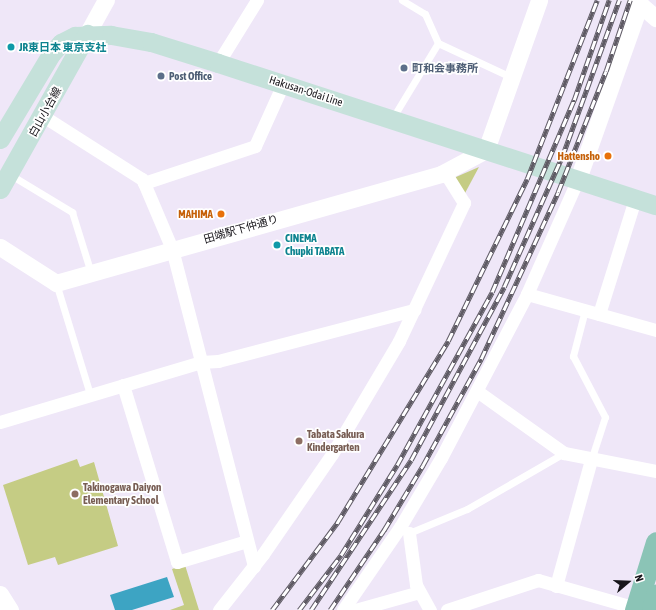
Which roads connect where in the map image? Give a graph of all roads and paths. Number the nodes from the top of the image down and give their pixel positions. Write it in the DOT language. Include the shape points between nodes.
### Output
graph roads {
  1 [pos="106,0"];
  2 [pos="257,0"];
  3 [pos="402,0"];
  4 [pos="539,0"];
  5 [pos="638,1"];
  6 [pos="656,18"];
  7 [pos="87,34"];
  8 [pos="438,43"];
  9 [pos="218,63"];
  10 [pos="512,77"];
  11 [pos="283,84"];
  12 [pos="43,116"];
  13 [pos="392,119"];
  14 [pos="0,139"];
  15 [pos="486,150"];
  16 [pos="445,172"];
  17 [pos="578,179"];
  18 [pos="4,182"];
  19 [pos="144,183"];
  20 [pos="635,199"];
  21 [pos="656,206"];
  22 [pos="0,247"];
  23 [pos="172,249"];
  24 [pos="92,273"];
  25 [pos="56,283"];
  26 [pos="527,294"];
  27 [pos="414,310"];
  28 [pos="585,310"];
  29 [pos="599,314"];
  30 [pos="656,330"];
  31 [pos="201,362"];
  32 [pos="123,385"];
  33 [pos="477,391"];
  34 [pos="90,394"];
  35 [pos="0,422"];
  36 [pos="564,453"];
  37 [pos="592,460"];
  38 [pos="656,471"];
  39 [pos="405,530"];
  40 [pos="247,541"];
  41 [pos="656,542"];
  42 [pos="254,567"];
  43 [pos="556,586"];
  44 [pos="420,592"];
  45 [pos="656,595"];
  46 [pos="219,610"];
  47 [pos="343,610"];
  48 [pos="355,610"];
  49 [pos="430,610"];
  50 [pos="447,610"];
  51 [pos="641,610"];
  1 -- 7 [label="street"];
  2 -- 9 [label="street"];
  3 -- 8 [label="lane" via="425,14"];
  4 -- 10 [label="street"];
  5 -- 6 [label="street"];
  5 -- 17 [label="street"];
  7 -- 9 [label="main road, Hakusan-Odai Line" via="134,38"];
  7 -- 12 [label="main road, 白山小台線"];
  7 -- 14 [label="main road, Hakusan-Odai Line" via="75,36 51,54"];
  8 -- 10 [label="lane"];
  8 -- 13 [label="lane"];
  9 -- 11 [label="main road, Hakusan-Odai Line"];
  10 -- 15 [label="street"];
  11 -- 13 [label="main road, Hakusan-Odai Line"];
  11 -- 19 [label="street" via="255,146"];
  12 -- 18 [label="main road, 白山小台線"];
  12 -- 19 [label="street" via="142,179"];
  13 -- 15 [label="main road, Hakusan-Odai Line"];
  15 -- 16 [label="street, 田端駅下仲通り"];
  15 -- 17 [label="main road, Hakusan-Odai Line"];
  16 -- 23 [label="street, 田端駅下仲通り"];
  16 -- 27 [label="street" via="464,203"];
  17 -- 20 [label="main road, Hakusan-Odai Line"];
  17 -- 26 [label="street"];
  18 -- 24 [label="lane" via="72,212"];
  19 -- 23 [label="street"];
  20 -- 21 [label="main road, Hakusan-Odai Line"];
  20 -- 29 [label="street"];
  22 -- 25 [label="street"];
  23 -- 24 [label="street, 田端駅下仲通り"];
  23 -- 31 [label="street"];
  24 -- 25 [label="street, 田端駅下仲通り"];
  25 -- 34 [label="lane"];
  26 -- 28 [label="street"];
  26 -- 33 [label="street"];
  27 -- 31 [label="street" via="218,361"];
  27 -- 42 [label="street" via="399,341 332,454"];
  28 -- 29 [label="street"];
  28 -- 37 [label="lane" via="573,356 605,418"];
  29 -- 30 [label="street"];
  31 -- 32 [label="street"];
  31 -- 40 [label="street"];
  32 -- 34 [label="street"];
  32 -- 40 [label="street" via="177,562"];
  33 -- 36 [label="street"];
  33 -- 39 [label="street"];
  34 -- 35 [label="street"];
  36 -- 37 [label="street"];
  36 -- 39 [label="lane" via="466,509"];
  37 -- 38 [label="street"];
  37 -- 43 [label="street"];
  39 -- 44 [label="street" via="416,585"];
  39 -- 47 [label="street"];
  40 -- 42 [label="street"];
  41 -- 51 [label="main road"];
  42 -- 46 [label="street"];
  43 -- 50 [label="street" via="538,580"];
  43 -- 51 [label="street"];
  44 -- 48 [label="street"];
  44 -- 49 [label="street"];
  45 -- 51 [label="main road"];
}
